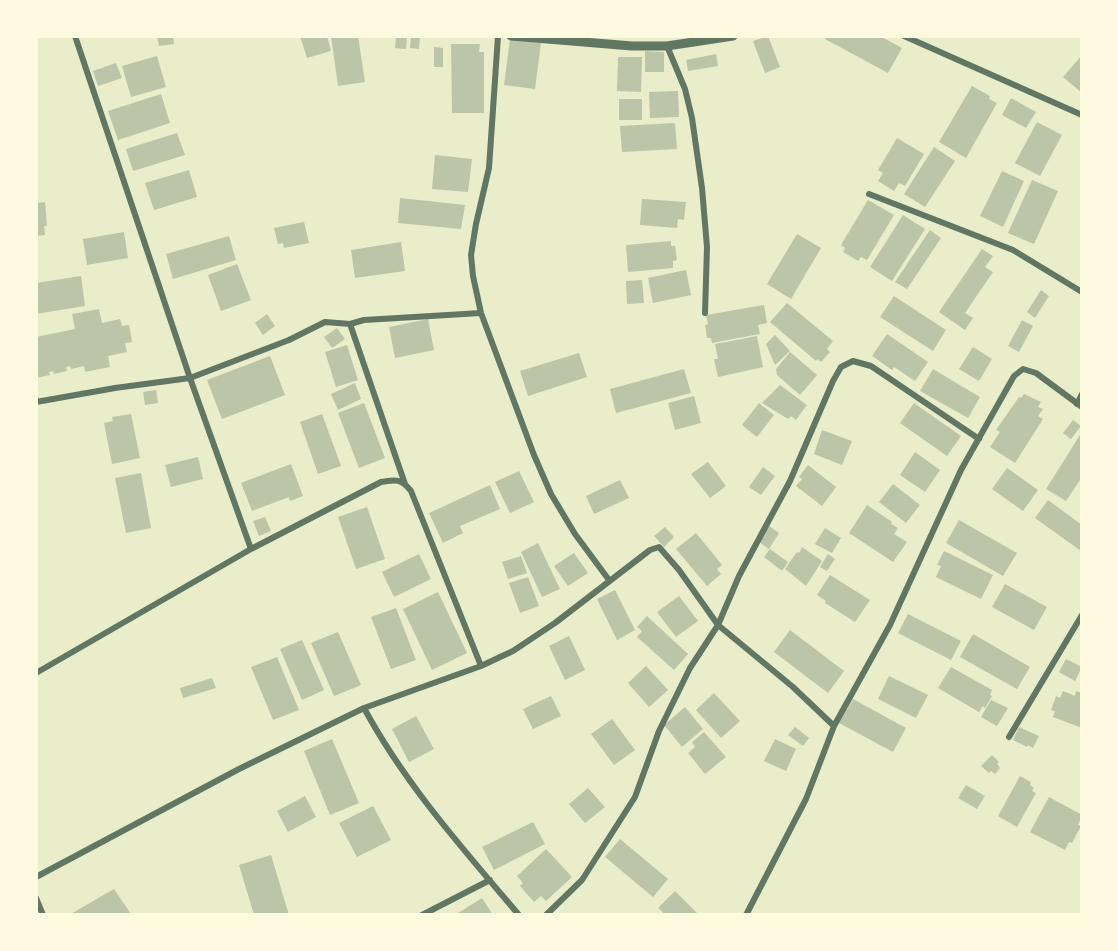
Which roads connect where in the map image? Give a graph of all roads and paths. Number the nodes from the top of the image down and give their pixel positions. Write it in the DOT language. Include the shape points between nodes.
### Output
graph roads {
  1 [pos="75,36"];
  2 [pos="498,36"];
  3 [pos="511,36"];
  4 [pos="733,36"];
  5 [pos="904,36"];
  6 [pos="557,38"];
  7 [pos="667,46"];
  8 [pos="1082,115"];
  9 [pos="869,194"];
  10 [pos="1082,292"];
  11 [pos="481,312"];
  12 [pos="705,313"];
  13 [pos="350,324"];
  14 [pos="190,378"];
  15 [pos="1082,394"];
  16 [pos="36,402"];
  17 [pos="1080,405"];
  18 [pos="979,439"];
  19 [pos="405,484"];
  20 [pos="251,549"];
  21 [pos="609,580"];
  22 [pos="1082,615"];
  23 [pos="718,625"];
  24 [pos="481,666"];
  25 [pos="36,673"];
  26 [pos="364,708"];
  27 [pos="834,726"];
  28 [pos="1009,737"];
  29 [pos="36,878"];
  30 [pos="490,880"];
  31 [pos="36,898"];
  32 [pos="43,915"];
  33 [pos="422,915"];
  34 [pos="519,915"];
  35 [pos="546,915"];
  36 [pos="746,915"];
  1 -- 14 [label="street"];
  2 -- 11 [label="street" via="489,168 471,255"];
  3 -- 6 [label="street"];
  4 -- 7 [label="street"];
  5 -- 8 [label="street"];
  6 -- 7 [label="street"];
  7 -- 12 [label="street" via="685,89 702,188 707,247"];
  9 -- 10 [label="street" via="1013,250"];
  11 -- 13 [label="street"];
  11 -- 21 [label="street" via="551,494 574,534"];
  13 -- 14 [label="street" via="325,322"];
  13 -- 19 [label="street"];
  14 -- 16 [label="street"];
  14 -- 20 [label="street"];
  15 -- 17 [label="street"];
  17 -- 18 [label="street" via="1036,373 1023,369 1014,376"];
  18 -- 23 [label="street" via="871,366 853,361 841,367 790,481 739,576"];
  18 -- 27 [label="street" via="890,625"];
  19 -- 20 [label="street" via="398,480 381,483"];
  19 -- 24 [label="street"];
  20 -- 25 [label="street"];
  21 -- 23 [label="street" via="660,547"];
  21 -- 24 [label="street" via="532,639"];
  22 -- 28 [label="street"];
  23 -- 27 [label="street"];
  23 -- 35 [label="street" via="690,668 659,731 635,797 582,880"];
  24 -- 26 [label="street"];
  26 -- 29 [label="street" via="239,769"];
  26 -- 30 [label="street" via="414,787"];
  27 -- 36 [label="street" via="806,800"];
  30 -- 33 [label="street"];
  30 -- 34 [label="street"];
  31 -- 32 [label="street"];
}
